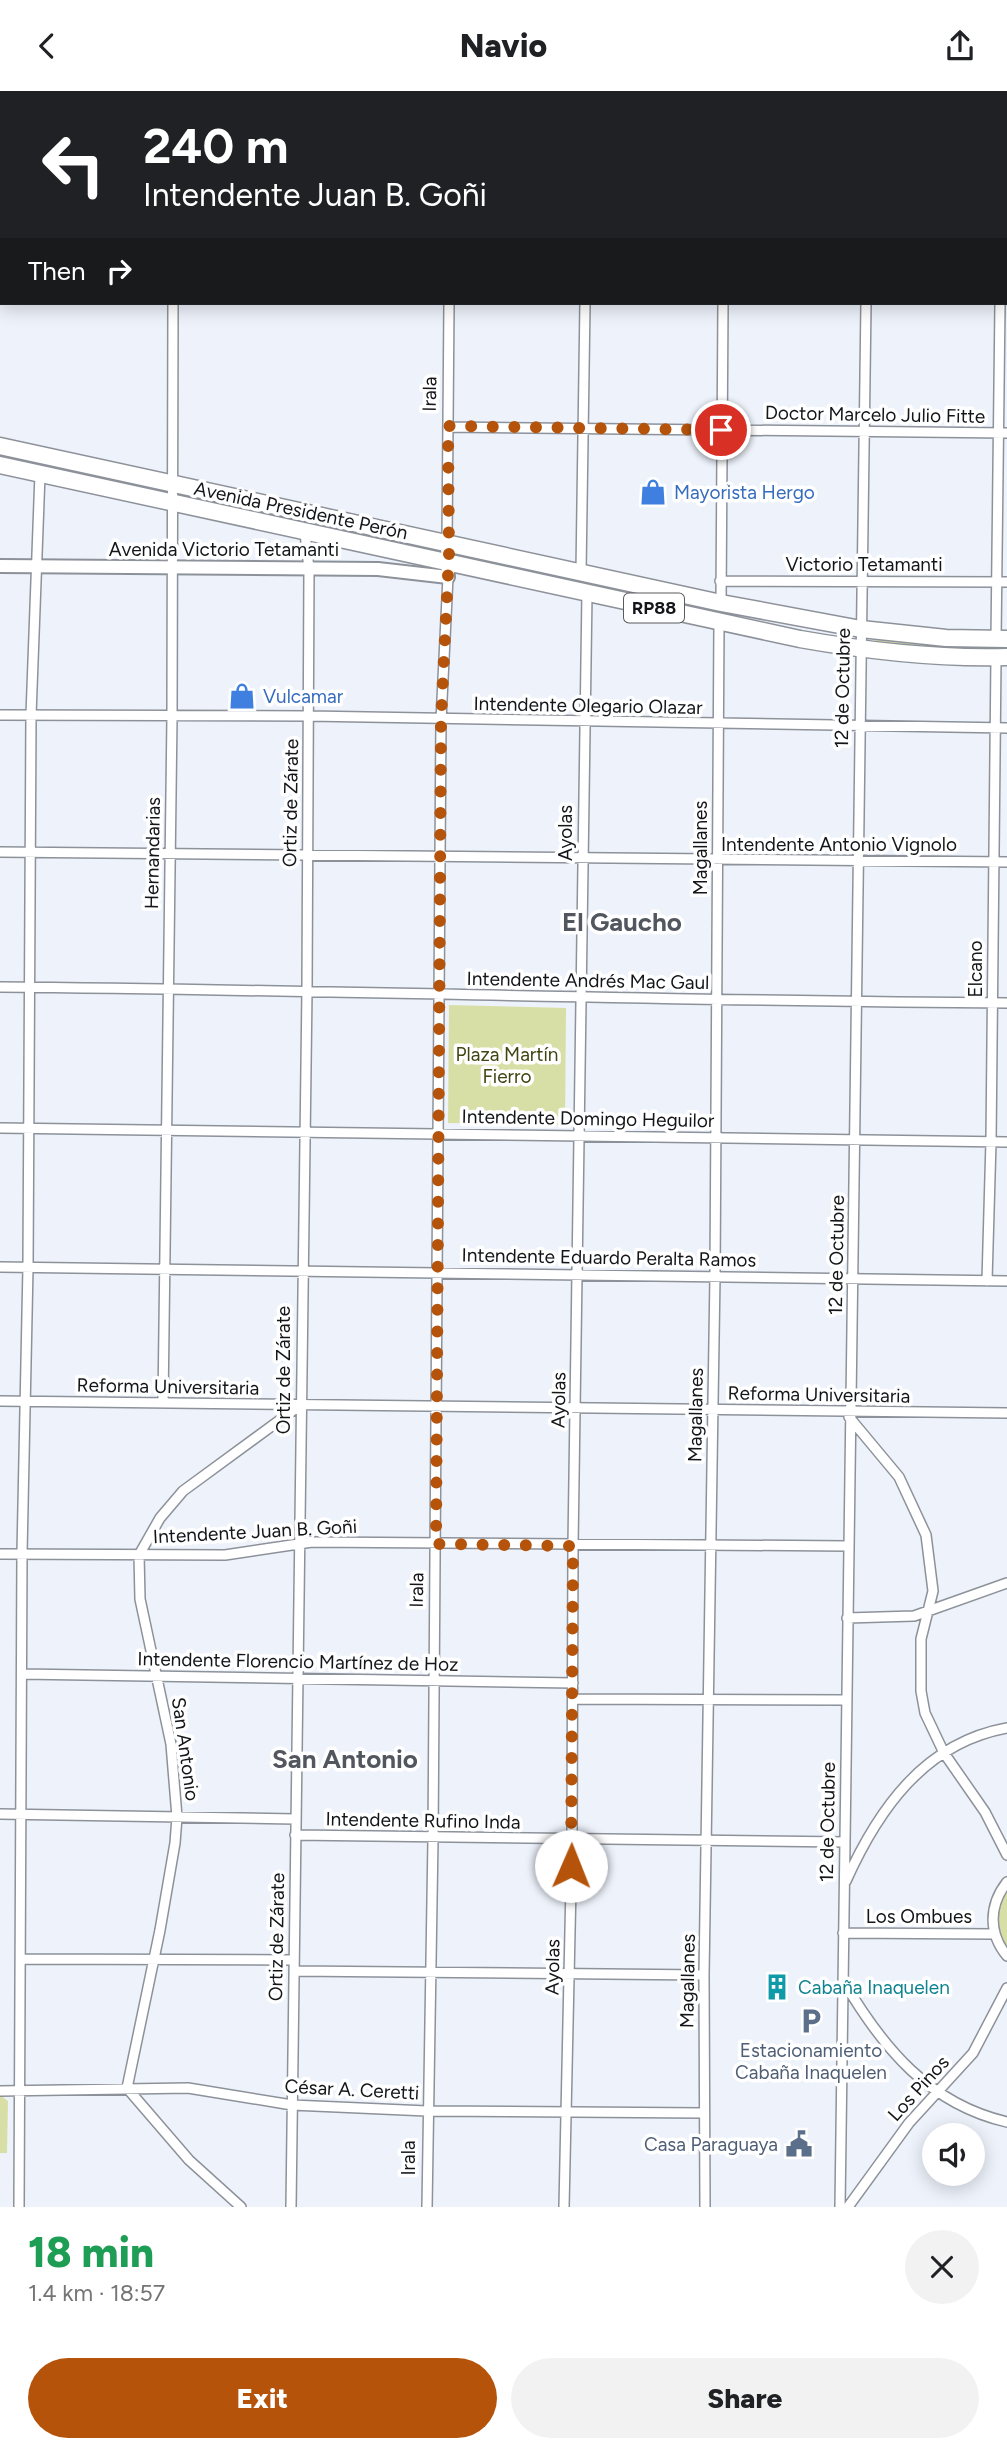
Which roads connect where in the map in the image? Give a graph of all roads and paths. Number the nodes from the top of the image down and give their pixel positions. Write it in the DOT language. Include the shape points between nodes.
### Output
graph roads {
  1 [pos="173,305"];
  2 [pos="449,305"];
  3 [pos="585,305"];
  4 [pos="723,305"];
  5 [pos="866,305"];
  6 [pos="1000,305"];
  7 [pos="448,426"];
  8 [pos="583,428"];
  9 [pos="721,430"];
  10 [pos="864,431"];
  11 [pos="1003,433"];
  12 [pos="0,446"];
  13 [pos="0,465"];
  14 [pos="40,474"];
  15 [pos="172,484"];
  16 [pos="172,503"];
  17 [pos="305,533"];
  18 [pos="447,542"];
  19 [pos="0,566"];
  20 [pos="34,568"];
  21 [pos="172,569"];
  22 [pos="309,569"];
  23 [pos="448,570"];
  24 [pos="581,572"];
  25 [pos="720,581"];
  26 [pos="862,582"];
  27 [pos="1002,582"];
  28 [pos="587,593"];
  29 [pos="720,603"];
  30 [pos="719,622"];
  31 [pos="861,629"];
  32 [pos="1001,639"];
  33 [pos="860,650"];
  34 [pos="1001,658"];
  35 [pos="0,715"];
  36 [pos="31,715"];
  37 [pos="309,716"];
  38 [pos="172,717"];
  39 [pos="441,720"];
  40 [pos="582,722"];
  41 [pos="718,724"];
  42 [pos="859,726"];
  43 [pos="995,728"];
  44 [pos="1007,728"];
  45 [pos="0,852"];
  46 [pos="30,852"];
  47 [pos="169,856"];
  48 [pos="440,857"];
  49 [pos="307,858"];
  50 [pos="582,860"];
  51 [pos="857,861"];
  52 [pos="718,862"];
  53 [pos="993,862"];
  54 [pos="1007,862"];
  55 [pos="0,987"];
  56 [pos="28,987"];
  57 [pos="168,989"];
  58 [pos="307,990"];
  59 [pos="441,996"];
  60 [pos="581,998"];
  61 [pos="716,999"];
  62 [pos="856,1001"];
  63 [pos="993,1003"];
  64 [pos="1007,1003"];
  65 [pos="0,1128"];
  66 [pos="29,1128"];
  67 [pos="166,1131"];
  68 [pos="303,1131"];
  69 [pos="438,1133"];
  70 [pos="579,1136"];
  71 [pos="715,1137"];
  72 [pos="854,1140"];
  73 [pos="991,1141"];
  74 [pos="1007,1142"];
  75 [pos="0,1267"];
  76 [pos="28,1268"];
  77 [pos="165,1269"];
  78 [pos="301,1270"];
  79 [pos="436,1272"];
  80 [pos="577,1273"];
  81 [pos="715,1276"];
  82 [pos="854,1279"];
  83 [pos="986,1281"];
  84 [pos="1007,1281"];
  85 [pos="0,1401"];
  86 [pos="24,1401"];
  87 [pos="163,1403"];
  88 [pos="300,1405"];
  89 [pos="436,1407"];
  90 [pos="575,1408"];
  91 [pos="713,1410"];
  92 [pos="1007,1413"];
  93 [pos="849,1415"];
  94 [pos="299,1543"];
  95 [pos="436,1544"];
  96 [pos="573,1546"];
  97 [pos="847,1546"];
  98 [pos="712,1548"];
  99 [pos="22,1553"];
  100 [pos="0,1554"];
  101 [pos="139,1555"];
  102 [pos="1007,1583"];
  103 [pos="928,1612"];
  104 [pos="847,1618"];
  105 [pos="22,1674"];
  106 [pos="157,1677"];
  107 [pos="297,1679"];
  108 [pos="434,1681"];
  109 [pos="573,1683"];
  110 [pos="573,1699"];
  111 [pos="846,1700"];
  112 [pos="710,1702"];
  113 [pos="1007,1728"];
  114 [pos="944,1753"];
  115 [pos="0,1814"];
  116 [pos="20,1814"];
  117 [pos="177,1817"];
  118 [pos="295,1819"];
  119 [pos="295,1835"];
  120 [pos="433,1839"];
  121 [pos="572,1839"];
  122 [pos="708,1839"];
  123 [pos="844,1842"];
  124 [pos="1007,1855"];
  125 [pos="1007,1882"];
  126 [pos="844,1885"];
  127 [pos="843,1933"];
  128 [pos="994,1934"];
  129 [pos="1007,1956"];
  130 [pos="22,1959"];
  131 [pos="154,1959"];
  132 [pos="294,1960"];
  133 [pos="293,1971"];
  134 [pos="429,1971"];
  135 [pos="569,1974"];
  136 [pos="704,1975"];
  137 [pos="843,1980"];
  138 [pos="1007,1988"];
  139 [pos="127,2088"];
  140 [pos="0,2091"];
  141 [pos="21,2092"];
  142 [pos="937,2093"];
  143 [pos="292,2105"];
  144 [pos="428,2111"];
  145 [pos="566,2112"];
  146 [pos="703,2113"];
  147 [pos="1007,2122"];
  148 [pos="19,2207"];
  149 [pos="241,2207"];
  150 [pos="291,2207"];
  151 [pos="427,2207"];
  152 [pos="564,2207"];
  153 [pos="705,2207"];
  154 [pos="841,2207"];
  155 [pos="848,2207"];
  1 -- 15 [label="street, Hernandarias"];
  2 -- 7 [label="street, Irala"];
  3 -- 8 [label="street"];
  4 -- 9 [label="street"];
  5 -- 10 [label="street, 12 de Octubre"];
  6 -- 11 [label="street"];
  7 -- 8 [label="street, Doctor Marcelo Julio Fitte"];
  7 -- 18 [label="street, Irala"];
  8 -- 9 [label="street, Doctor Marcelo Julio Fitte"];
  8 -- 24 [label="street"];
  9 -- 10 [label="street, Doctor Marcelo Julio Fitte"];
  9 -- 25 [label="street"];
  10 -- 11 [label="street, Doctor Marcelo Julio Fitte"];
  10 -- 26 [label="street, 12 de Octubre"];
  11 -- 27 [label="street"];
  12 -- 15 [label="highway, Avenida Presidente Perón / RP88"];
  13 -- 14 [label="highway, Avenida Presidente Perón / RP88"];
  14 -- 16 [label="highway, Avenida Presidente Perón / RP88"];
  14 -- 20 [label="street"];
  15 -- 16 [label="street, Hernandarias"];
  15 -- 18 [label="highway, Avenida Presidente Perón / RP88"];
  16 -- 17 [label="highway, Avenida Presidente Perón / RP88"];
  16 -- 21 [label="street, Hernandarias"];
  17 -- 22 [label="street, Ortiz de Zárate"];
  17 -- 23 [label="highway, Avenida Presidente Perón / RP88"];
  18 -- 23 [label="main road, Irala"];
  18 -- 24 [label="highway, Avenida Presidente Perón / RP88"];
  19 -- 20 [label="main road, Avenida Victorio Tetamanti"];
  20 -- 21 [label="main road, Avenida Victorio Tetamanti"];
  20 -- 36 [label="street"];
  21 -- 22 [label="main road, Avenida Victorio Tetamanti"];
  21 -- 38 [label="street, Hernandarias"];
  22 -- 23 [label="main road, Avenida Victorio Tetamanti"];
  22 -- 37 [label="street, Ortiz de Zárate"];
  23 -- 28 [label="highway, Avenida Presidente Perón / RP88"];
  23 -- 39 [label="street, Irala"];
  24 -- 29 [label="highway, Avenida Presidente Perón / RP88"];
  25 -- 26 [label="street, Victorio Tetamanti"];
  25 -- 29 [label="street"];
  26 -- 27 [label="street, Victorio Tetamanti"];
  26 -- 31 [label="street, 12 de Octubre"];
  27 -- 32 [label="street"];
  28 -- 30 [label="highway, Avenida Presidente Perón / RP88"];
  28 -- 40 [label="street, Ayolas"];
  29 -- 31 [label="highway, Avenida Presidente Perón / RP88"];
  30 -- 33 [label="highway, Avenida Presidente Perón / RP88"];
  30 -- 41 [label="street, Magallanes"];
  31 -- 32 [label="highway, Avenida Presidente Perón / RP88"];
  31 -- 33 [label="street, 12 de Octubre"];
  33 -- 34 [label="highway, Avenida Presidente Perón / RP88"];
  33 -- 42 [label="street, 12 de Octubre"];
  34 -- 43 [label="street, Elcano"];
  35 -- 36 [label="street, Intendente Olegario Olazar"];
  36 -- 38 [label="street, Intendente Olegario Olazar"];
  36 -- 46 [label="street"];
  37 -- 38 [label="street, Intendente Olegario Olazar"];
  37 -- 39 [label="street, Intendente Olegario Olazar"];
  37 -- 49 [label="street, Ortiz de Zárate"];
  38 -- 47 [label="street, Hernandarias"];
  39 -- 40 [label="street, Intendente Olegario Olazar"];
  39 -- 48 [label="street, Irala"];
  40 -- 41 [label="street, Intendente Olegario Olazar"];
  40 -- 50 [label="street, Ayolas"];
  41 -- 42 [label="street, Intendente Olegario Olazar"];
  41 -- 52 [label="street, Magallanes"];
  42 -- 43 [label="street, Intendente Olegario Olazar"];
  42 -- 51 [label="street, 12 de Octubre"];
  43 -- 44 [label="street, Intendente Olegario Olazar"];
  43 -- 53 [label="street, Elcano"];
  45 -- 46 [label="street, Intendente Antonio Vignolo"];
  46 -- 47 [label="street, Intendente Antonio Vignolo"];
  46 -- 56 [label="street"];
  47 -- 49 [label="street, Intendente Antonio Vignolo"];
  47 -- 57 [label="street, Hernandarias"];
  48 -- 49 [label="street, Intendente Antonio Vignolo"];
  48 -- 50 [label="street, Intendente Antonio Vignolo"];
  48 -- 59 [label="street, Irala"];
  49 -- 58 [label="street, Ortiz de Zárate"];
  50 -- 52 [label="street, Intendente Antonio Vignolo"];
  50 -- 60 [label="street, Ayolas"];
  51 -- 52 [label="street, Intendente Antonio Vignolo"];
  51 -- 53 [label="street, Intendente Antonio Vignolo"];
  51 -- 62 [label="street, 12 de Octubre"];
  52 -- 61 [label="street, Magallanes"];
  53 -- 54 [label="street, Intendente Antonio Vignolo"];
  53 -- 63 [label="street, Elcano"];
  55 -- 56 [label="street, Intendente Andrés Mac Gaul"];
  56 -- 57 [label="street, Intendente Andrés Mac Gaul"];
  56 -- 66 [label="street"];
  57 -- 58 [label="street, Intendente Andrés Mac Gaul"];
  57 -- 67 [label="street, Hernandarias"];
  58 -- 59 [label="street, Intendente Andrés Mac Gaul"];
  58 -- 68 [label="street, Ortiz de Zárate"];
  59 -- 60 [label="street, Intendente Andrés Mac Gaul"];
  59 -- 69 [label="street, Irala"];
  60 -- 61 [label="street, Intendente Andrés Mac Gaul"];
  60 -- 70 [label="street, Ayolas"];
  61 -- 62 [label="street, Intendente Andrés Mac Gaul"];
  61 -- 71 [label="street, Magallanes"];
  62 -- 63 [label="street, Intendente Andrés Mac Gaul"];
  62 -- 72 [label="street, 12 de Octubre"];
  63 -- 64 [label="street, Intendente Andrés Mac Gaul"];
  63 -- 73 [label="street, Elcano"];
  65 -- 66 [label="street, Intendente Domingo Heguilor"];
  66 -- 67 [label="street, Intendente Domingo Heguilor"];
  66 -- 76 [label="street"];
  67 -- 68 [label="street, Intendente Domingo Heguilor"];
  67 -- 77 [label="street, Hernandarias"];
  68 -- 69 [label="street, Intendente Domingo Heguilor"];
  68 -- 78 [label="street, Ortiz de Zárate"];
  69 -- 70 [label="street, Intendente Domingo Heguilor"];
  69 -- 79 [label="street, Irala"];
  70 -- 71 [label="street, Intendente Domingo Heguilor"];
  70 -- 80 [label="street, Ayolas"];
  71 -- 72 [label="street, Intendente Domingo Heguilor"];
  71 -- 81 [label="street, Magallanes"];
  72 -- 73 [label="street, Intendente Domingo Heguilor"];
  72 -- 82 [label="street, 12 de Octubre"];
  73 -- 74 [label="street, Intendente Domingo Heguilor"];
  73 -- 83 [label="street, Elcano"];
  75 -- 76 [label="street, Intendente Eduardo Peralta Ramos"];
  76 -- 77 [label="street, Intendente Eduardo Peralta Ramos"];
  76 -- 86 [label="street"];
  77 -- 78 [label="street, Intendente Eduardo Peralta Ramos"];
  77 -- 87 [label="street, Hernandarias"];
  78 -- 79 [label="street, Intendente Eduardo Peralta Ramos"];
  78 -- 88 [label="street, Ortiz de Zárate"];
  79 -- 80 [label="street, Intendente Eduardo Peralta Ramos"];
  79 -- 89 [label="street, Irala"];
  80 -- 81 [label="street, Intendente Eduardo Peralta Ramos"];
  80 -- 90 [label="street, Ayolas"];
  81 -- 82 [label="street, Intendente Eduardo Peralta Ramos"];
  81 -- 91 [label="street, Magallanes"];
  82 -- 83 [label="street, Intendente Eduardo Peralta Ramos"];
  82 -- 93 [label="street, 12 de Octubre"];
  83 -- 84 [label="street, Intendente Eduardo Peralta Ramos"];
  85 -- 86 [label="street, Reforma Universitaria"];
  86 -- 87 [label="street, Reforma Universitaria"];
  86 -- 99 [label="street"];
  87 -- 88 [label="street, Reforma Universitaria"];
  88 -- 89 [label="street, Reforma Universitaria"];
  88 -- 94 [label="street, Ortiz de Zárate"];
  88 -- 101 [label="street, San Antonio" via="183,1491 160,1518"];
  89 -- 90 [label="street, Reforma Universitaria"];
  89 -- 95 [label="street, Irala"];
  90 -- 91 [label="street, Reforma Universitaria"];
  90 -- 96 [label="street, Ayolas"];
  91 -- 93 [label="street, Reforma Universitaria"];
  91 -- 98 [label="street, Magallanes"];
  92 -- 93 [label="street, Reforma Universitaria"];
  93 -- 97 [label="street, 12 de Octubre"];
  93 -- 103 [label="street" via="898,1477 919,1517 933,1575"];
  94 -- 95 [label="street, Intendente Juan B. Goñi"];
  94 -- 101 [label="street, Intendente Juan B. Goñi" via="225,1555"];
  94 -- 107 [label="street, Ortiz de Zárate"];
  95 -- 96 [label="street, Intendente Juan B. Goñi"];
  95 -- 108 [label="street, Irala"];
  96 -- 98 [label="street, Intendente Juan B. Goñi"];
  96 -- 109 [label="street, Ayolas"];
  97 -- 98 [label="street, Intendente Juan B. Goñi"];
  97 -- 104 [label="street, 12 de Octubre"];
  98 -- 112 [label="street, Magallanes"];
  99 -- 100 [label="street, Intendente Juan B. Goñi"];
  99 -- 101 [label="street, Intendente Juan B. Goñi"];
  99 -- 105 [label="street"];
  101 -- 106 [label="street, San Antonio" via="139,1599"];
  102 -- 103 [label="street"];
  103 -- 104 [label="street"];
  103 -- 114 [label="street" via="921,1639 921,1691 925,1713"];
  104 -- 111 [label="street, 12 de Octubre"];
  105 -- 106 [label="street, Intendente Florencio Martínez de Hoz"];
  105 -- 116 [label="street"];
  106 -- 107 [label="street, Intendente Florencio Martínez de Hoz"];
  106 -- 117 [label="street, San Antonio" via="171,1744"];
  107 -- 108 [label="street, Intendente Florencio Martínez de Hoz"];
  107 -- 118 [label="street, Ortiz de Zárate"];
  108 -- 109 [label="street, Intendente Florencio Martínez de Hoz"];
  108 -- 120 [label="street, Irala"];
  109 -- 110 [label="street, Ayolas"];
  110 -- 112 [label="street"];
  110 -- 121 [label="street, Ayolas"];
  111 -- 112 [label="street"];
  111 -- 123 [label="street, 12 de Octubre"];
  112 -- 122 [label="street, Magallanes"];
  113 -- 114 [label="street"];
  114 -- 124 [label="street" via="985,1812"];
  114 -- 126 [label="street" via="911,1778 882,1811"];
  115 -- 116 [label="street"];
  116 -- 117 [label="street"];
  116 -- 130 [label="street"];
  117 -- 118 [label="street"];
  117 -- 131 [label="street, San Antonio"];
  118 -- 119 [label="street, Ortiz de Zárate"];
  119 -- 120 [label="street, Intendente Rufino Inda"];
  119 -- 132 [label="street, Ortiz de Zárate"];
  120 -- 121 [label="street, Intendente Rufino Inda"];
  120 -- 134 [label="street, Irala"];
  121 -- 122 [label="street, Intendente Rufino Inda"];
  121 -- 135 [label="street, Ayolas"];
  122 -- 123 [label="street, Intendente Rufino Inda"];
  122 -- 136 [label="street, Magallanes"];
  123 -- 126 [label="street, 12 de Octubre"];
  125 -- 128 [label="street" via="996,1901"];
  126 -- 127 [label="street, 12 de Octubre"];
  127 -- 128 [label="street, Los Ombues"];
  127 -- 137 [label="street, 12 de Octubre"];
  128 -- 129 [label="street"];
  130 -- 131 [label="street"];
  130 -- 141 [label="street"];
  131 -- 132 [label="street"];
  131 -- 139 [label="street, San Antonio"];
  132 -- 133 [label="street, Ortiz de Zárate"];
  133 -- 134 [label="street"];
  133 -- 143 [label="street, Ortiz de Zárate"];
  134 -- 135 [label="street"];
  134 -- 144 [label="street, Irala"];
  135 -- 136 [label="street"];
  135 -- 145 [label="street, Ayolas"];
  136 -- 146 [label="street, Magallanes"];
  137 -- 142 [label="street" via="892,2052"];
  137 -- 154 [label="street, 12 de Octubre"];
  138 -- 142 [label="street, Los Pinos" via="984,2037"];
  139 -- 141 [label="street, César A. Ceretti"];
  139 -- 143 [label="street, César A. Ceretti" via="220,2091"];
  139 -- 149 [label="street" via="189,2160"];
  140 -- 141 [label="street, César A. Ceretti"];
  141 -- 148 [label="street"];
  142 -- 147 [label="street" via="983,2116"];
  142 -- 155 [label="street, Los Pinos" via="909,2123"];
  143 -- 144 [label="street, César A. Ceretti"];
  143 -- 150 [label="street, Ortiz de Zárate"];
  144 -- 145 [label="street, César A. Ceretti"];
  144 -- 151 [label="street, Irala"];
  145 -- 146 [label="street, César A. Ceretti"];
  145 -- 152 [label="street, Ayolas"];
  146 -- 153 [label="street, Magallanes"];
}
